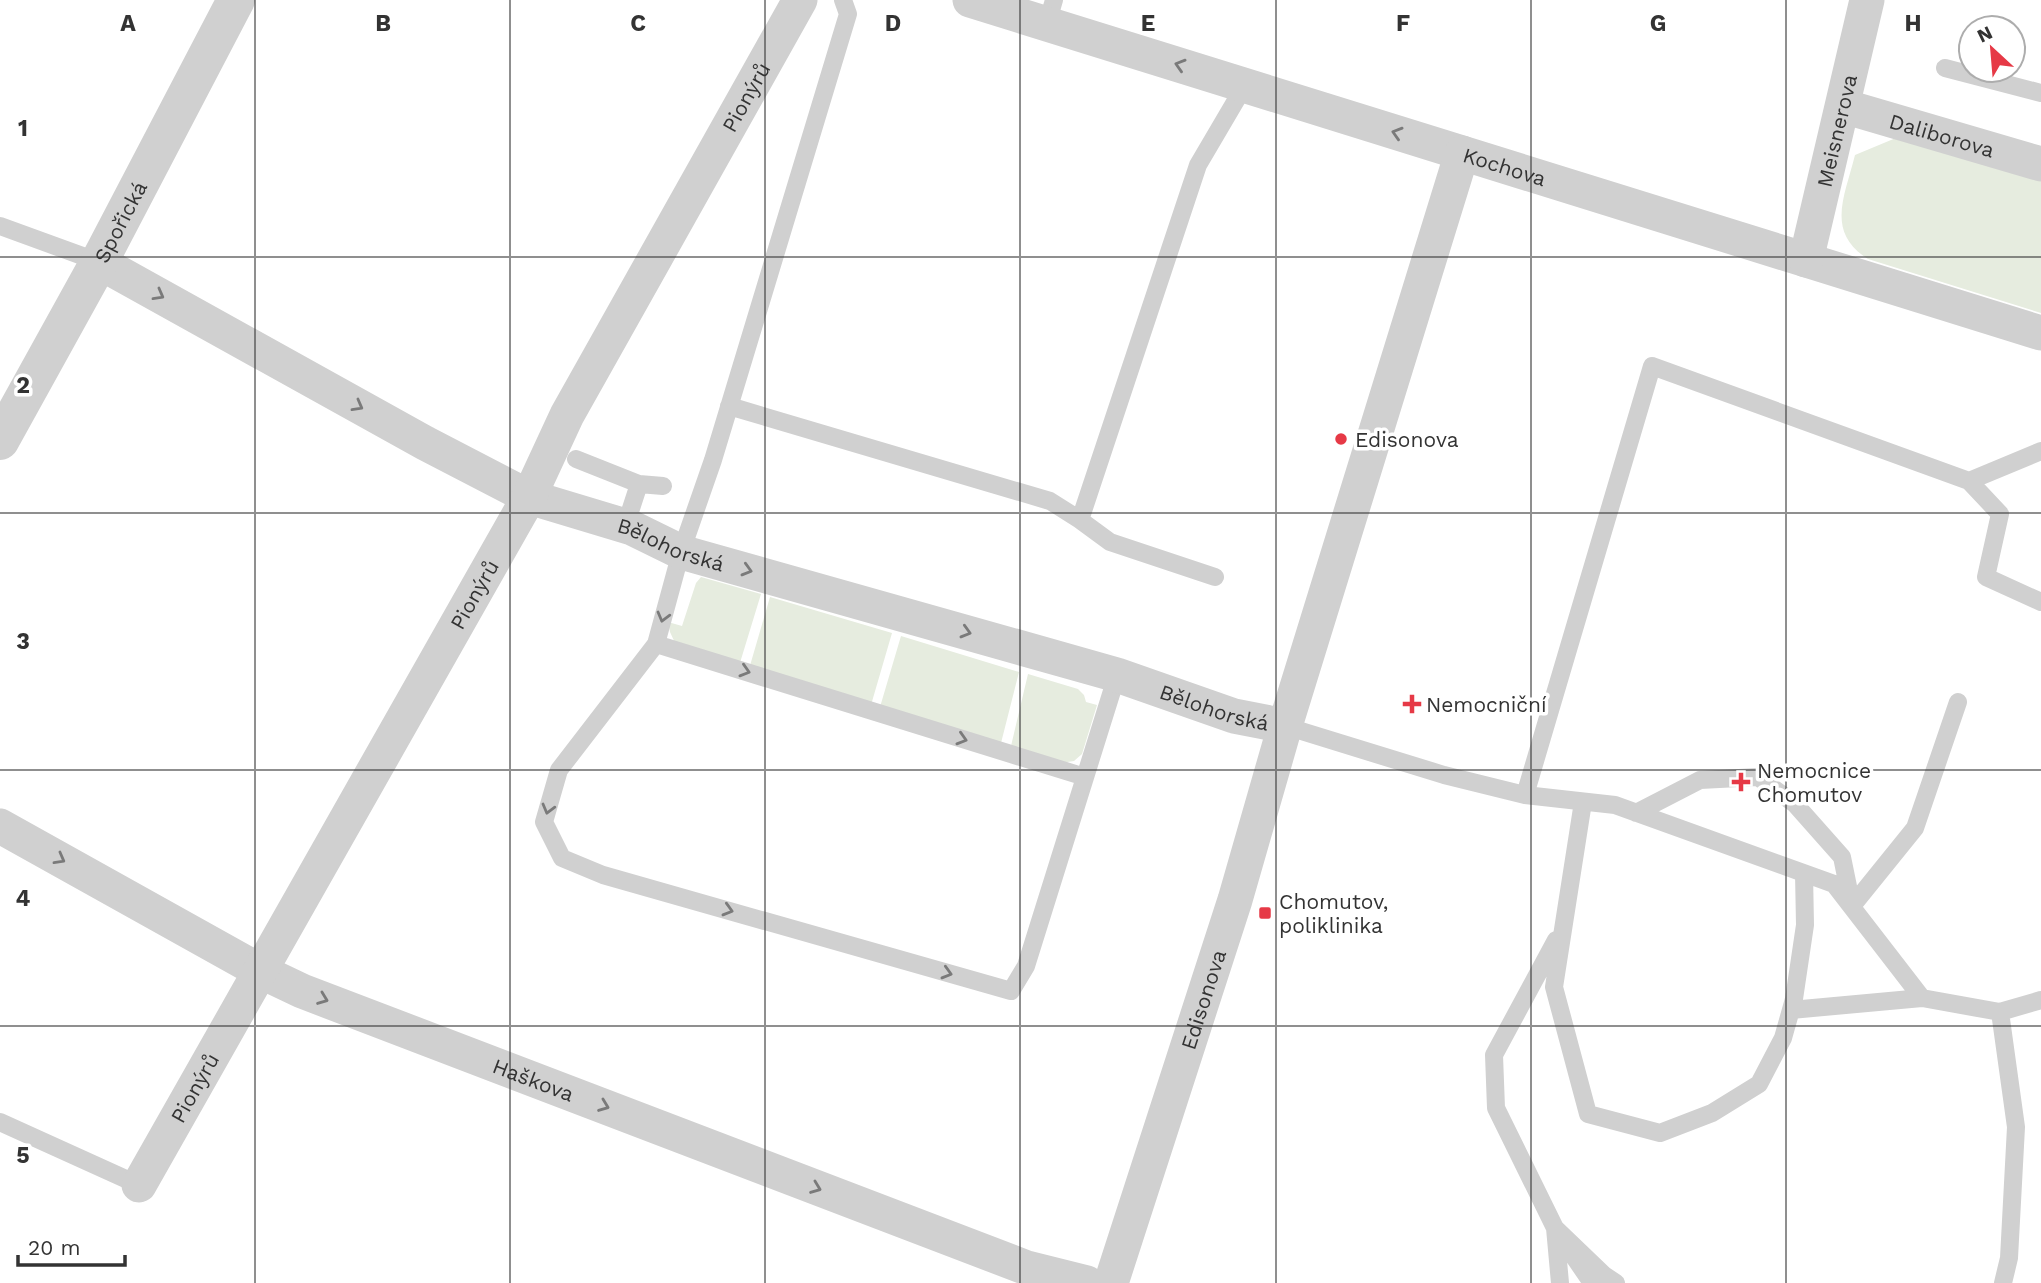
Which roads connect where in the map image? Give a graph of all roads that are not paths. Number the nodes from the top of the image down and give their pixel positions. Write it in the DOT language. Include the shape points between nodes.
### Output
graph roads {
  1 [pos="236,0"];
  2 [pos="800,0"];
  3 [pos="843,0"];
  4 [pos="970,0"];
  5 [pos="1867,0"];
  6 [pos="1051,12"];
  7 [pos="1945,68"];
  8 [pos="1245,85"];
  9 [pos="2041,93"];
  10 [pos="1843,106"];
  11 [pos="1462,153"];
  12 [pos="2041,164"];
  13 [pos="0,226"];
  14 [pos="1806,260"];
  15 [pos="99,262"];
  16 [pos="2041,333"];
  17 [pos="729,406"];
  18 [pos="0,440"];
  19 [pos="2041,451"];
  20 [pos="576,459"];
  21 [pos="1969,481"];
  22 [pos="639,484"];
  23 [pos="663,486"];
  24 [pos="529,497"];
  25 [pos="1080,520"];
  26 [pos="625,527"];
  27 [pos="681,552"];
  28 [pos="1215,577"];
  29 [pos="2041,602"];
  30 [pos="656,644"];
  31 [pos="1116,675"];
  32 [pos="1958,702"];
  33 [pos="1285,726"];
  34 [pos="1085,777"];
  35 [pos="1525,795"];
  36 [pos="1583,802"];
  37 [pos="1636,813"];
  38 [pos="0,826"];
  39 [pos="1804,873"];
  40 [pos="1852,906"];
  41 [pos="1563,928"];
  42 [pos="260,971"];
  43 [pos="1922,998"];
  44 [pos="2041,1000"];
  45 [pos="1791,1010"];
  46 [pos="2000,1012"];
  47 [pos="0,1122"];
  48 [pos="139,1185"];
  49 [pos="1555,1228"];
  50 [pos="1087,1283"];
  51 [pos="1111,1283"];
  52 [pos="1560,1283"];
  53 [pos="1592,1283"];
  54 [pos="1616,1283"];
  55 [pos="2003,1283"];
  1 -- 15 [label="street, Spořická"];
  2 -- 24 [label="street, Pionýrů" via="567,415"];
  3 -- 17 [label="lane" via="848,14"];
  4 -- 6 [label="street, Kochova"];
  5 -- 10 [label="street, Meisnerova"];
  8 -- 6 [label="street, Kochova, one-way"];
  7 -- 9 [label="lane"];
  11 -- 8 [label="street, Kochova, one-way"];
  8 -- 25 [label="lane" via="1198,165"];
  10 -- 12 [label="street, Daliborova"];
  10 -- 14 [label="street, Meisnerova"];
  11 -- 14 [label="street, Kochova"];
  11 -- 33 [label="street, Edisonova"];
  13 -- 15 [label="lane"];
  14 -- 16 [label="street, Kochova"];
  15 -- 18 [label="street, Spořická"];
  15 -- 24 [label="street, Bělohorská, one-way"];
  17 -- 25 [label="lane" via="1051,501"];
  17 -- 27 [label="lane"];
  19 -- 21 [label="lane"];
  20 -- 22 [label="lane"];
  21 -- 29 [label="lane" via="2000,514 1986,577"];
  21 -- 35 [label="lane" via="1652,366"];
  22 -- 23 [label="lane"];
  22 -- 26 [label="lane"];
  24 -- 26 [label="street, Bělohorská"];
  24 -- 42 [label="street, Pionýrů"];
  25 -- 28 [label="lane" via="1110,542"];
  26 -- 27 [label="street, Bělohorská"];
  27 -- 30 [label="lane, one-way"];
  27 -- 31 [label="street, Bělohorská, one-way"];
  30 -- 34 [label="lane, one-way"];
  30 -- 34 [label="lane, one-way" via="559,770 544,822 562,858 603,875 1011,991 1027,966"];
  31 -- 33 [label="street, Bělohorská" via="1234,716"];
  31 -- 34 [label="lane"];
  32 -- 40 [label="lane" via="1915,828"];
  33 -- 35 [label="lane"];
  33 -- 51 [label="street, Edisonova" via="1235,900"];
  35 -- 36 [label="lane"];
  36 -- 37 [label="lane" via="1615,805"];
  36 -- 41 [label="lane"];
  37 -- 39 [label="lane"];
  37 -- 40 [label="lane" via="1700,780 1758,776 1795,804 1842,857"];
  38 -- 42 [label="street, Haškova, one-way"];
  39 -- 40 [label="lane" via="1834,884"];
  39 -- 45 [label="lane" via="1805,925"];
  40 -- 43 [label="lane"];
  41 -- 45 [label="lane" via="1554,987 1588,1114 1660,1133 1712,1113 1759,1084 1783,1038"];
  41 -- 49 [label="lane" via="1494,1055 1496,1108"];
  42 -- 48 [label="street, Pionýrů"];
  42 -- 50 [label="street, Haškova, one-way" via="1027,1268"];
  43 -- 45 [label="lane"];
  43 -- 46 [label="lane"];
  44 -- 46 [label="lane"];
  46 -- 55 [label="lane" via="2016,1127 2009,1258"];
  47 -- 48 [label="lane"];
  49 -- 52 [label="lane"];
  49 -- 53 [label="lane"];
  49 -- 54 [label="lane"];
}
